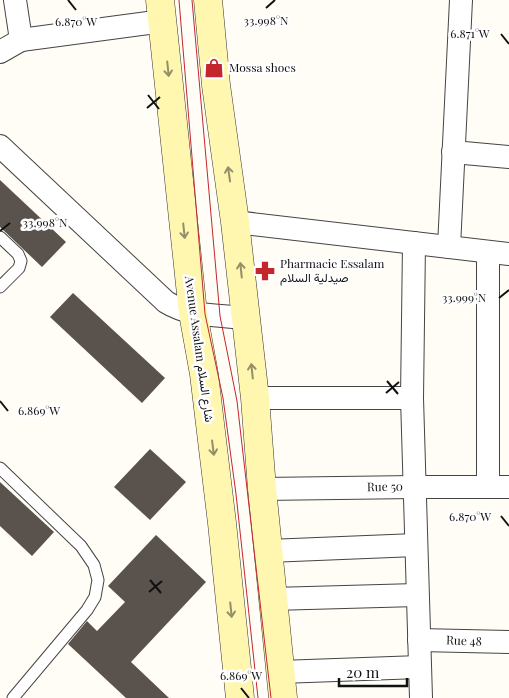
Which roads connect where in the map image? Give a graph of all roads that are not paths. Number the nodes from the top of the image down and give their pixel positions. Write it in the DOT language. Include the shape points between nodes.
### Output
graph roads {
  1 [pos="15,0"];
  2 [pos="208,0"];
  3 [pos="461,0"];
  4 [pos="162,10"];
  5 [pos="21,40"];
  6 [pos="0,52"];
  7 [pos="0,146"];
  8 [pos="453,152"];
  9 [pos="509,157"];
  10 [pos="235,222"];
  11 [pos="0,237"];
  12 [pos="414,244"];
  13 [pos="449,247"];
  14 [pos="498,253"];
  15 [pos="0,287"];
  16 [pos="193,313"];
  17 [pos="246,318"];
  18 [pos="255,398"];
  19 [pos="412,398"];
  20 [pos="0,468"];
  21 [pos="414,486"];
  22 [pos="499,487"];
  23 [pos="262,489"];
  24 [pos="416,545"];
  25 [pos="268,550"];
  26 [pos="417,595"];
  27 [pos="272,599"];
  28 [pos="419,640"];
  29 [pos="509,642"];
  30 [pos="420,667"];
  31 [pos="282,685"];
  32 [pos="13,698"];
  33 [pos="240,698"];
  34 [pos="420,698"];
  1 -- 5 [label="street"];
  10 -- 2 [label="main road, one-way"];
  3 -- 8 [label="street"];
  4 -- 5 [label="street"];
  4 -- 16 [label="main road, Avenue Assalam شارع السلام, one-way"];
  5 -- 6 [label="street"];
  7 -- 16 [label="street" via="159,296 174,307"];
  8 -- 9 [label="street"];
  8 -- 13 [label="street"];
  10 -- 12 [label="street"];
  17 -- 10 [label="main road, one-way"];
  11 -- 15 [label="lane" via="21,261 19,268"];
  12 -- 13 [label="street"];
  12 -- 19 [label="street"];
  13 -- 14 [label="street"];
  14 -- 22 [label="street"];
  16 -- 17 [label="street"];
  16 -- 33 [label="main road, Avenue Assalam شارع السلام, one-way" via="204,374"];
  18 -- 17 [label="main road, one-way"];
  18 -- 19 [label="street"];
  18 -- 23 [label="main road"];
  19 -- 21 [label="street"];
  20 -- 32 [label="lane" via="81,546 94,564 98,580 95,597 87,610"];
  21 -- 22 [label="street, Rue 50"];
  21 -- 23 [label="street, Rue 50"];
  21 -- 24 [label="street"];
  23 -- 25 [label="main road"];
  24 -- 25 [label="street"];
  24 -- 26 [label="street"];
  25 -- 27 [label="main road"];
  26 -- 27 [label="street"];
  26 -- 28 [label="street"];
  27 -- 31 [label="main road"];
  28 -- 29 [label="street, Rue 48"];
  28 -- 30 [label="street"];
  30 -- 31 [label="street"];
  30 -- 34 [label="street"];
}
